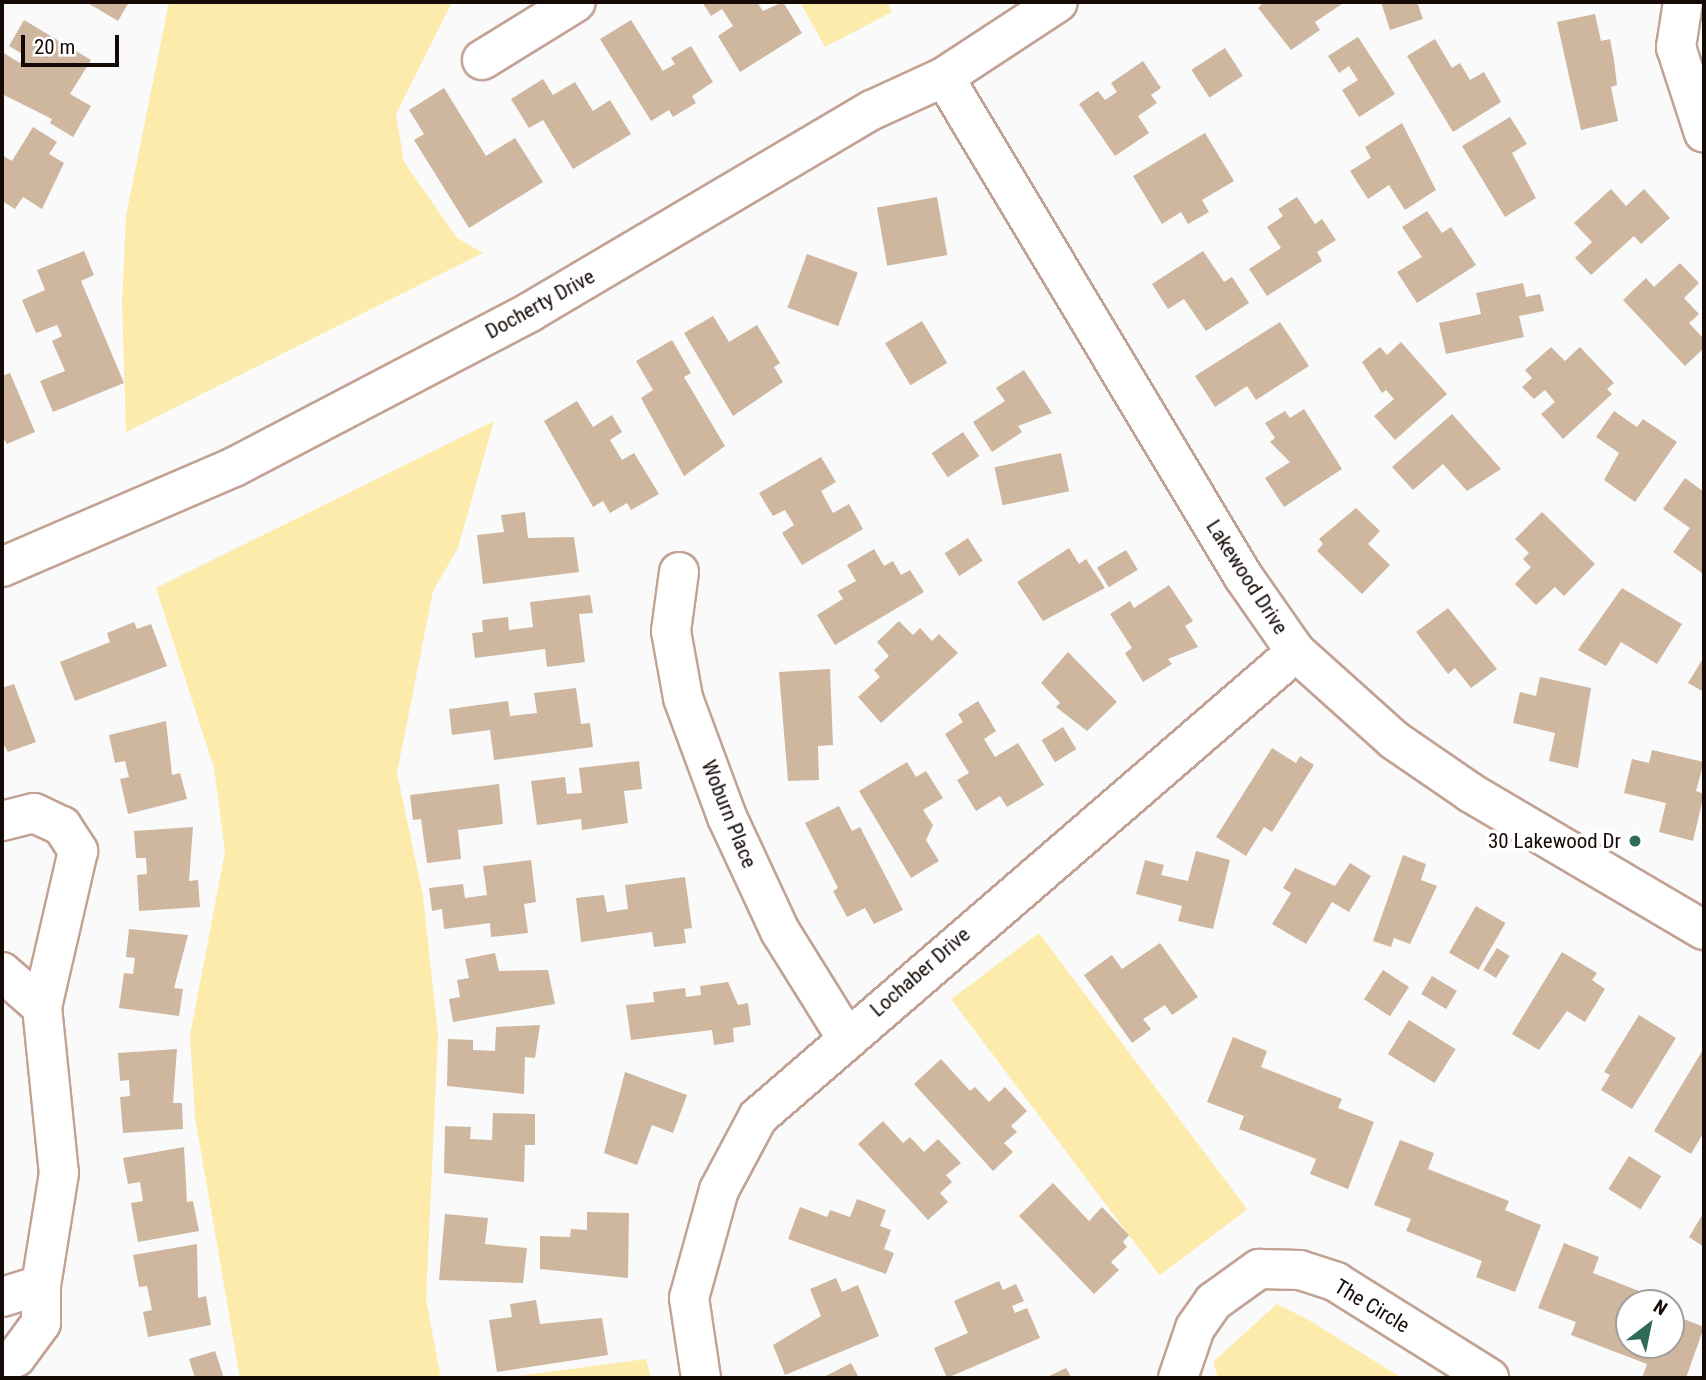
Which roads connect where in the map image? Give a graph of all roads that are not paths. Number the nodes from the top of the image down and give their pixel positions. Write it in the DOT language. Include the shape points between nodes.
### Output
graph roads {
  1 [pos="576,2"];
  2 [pos="1058,2"];
  3 [pos="1683,2"];
  4 [pos="482,60"];
  5 [pos="944,77"];
  6 [pos="1704,133"];
  7 [pos="2,567"];
  8 [pos="679,572"];
  9 [pos="1296,652"];
  10 [pos="2,821"];
  11 [pos="1704,930"];
  12 [pos="2,972"];
  13 [pos="42,1007"];
  14 [pos="846,1037"];
  15 [pos="41,1285"];
  16 [pos="2,1297"];
  17 [pos="2,1363"];
  18 [pos="701,1378"];
  19 [pos="1178,1378"];
  20 [pos="1489,1378"];
  1 -- 4 [label="street"];
  2 -- 5 [label="street, Docherty Drive"];
  3 -- 6 [label="street" via="1675,47"];
  5 -- 7 [label="street, Docherty Drive" via="872,110 530,312 234,467"];
  5 -- 9 [label="street, Lakewood Drive" via="1243,576"];
  8 -- 14 [label="street, Woburn Place" via="670,631 683,698 727,817 780,931"];
  9 -- 11 [label="street, Lakewood Drive" via="1394,740 1460,785"];
  9 -- 14 [label="street, Lochaber Drive"];
  10 -- 13 [label="street" via="34,813 62,826 78,851"];
  12 -- 13 [label="street"];
  13 -- 15 [label="street" via="59,1173"];
  14 -- 18 [label="street, Lochaber Drive" via="758,1117 719,1190 688,1298"];
  15 -- 16 [label="street"];
  15 -- 17 [label="street" via="41,1323 16,1357"];
  19 -- 20 [label="street, The Circle" via="1195,1328 1213,1302 1259,1269 1300,1270 1336,1282"];
}
